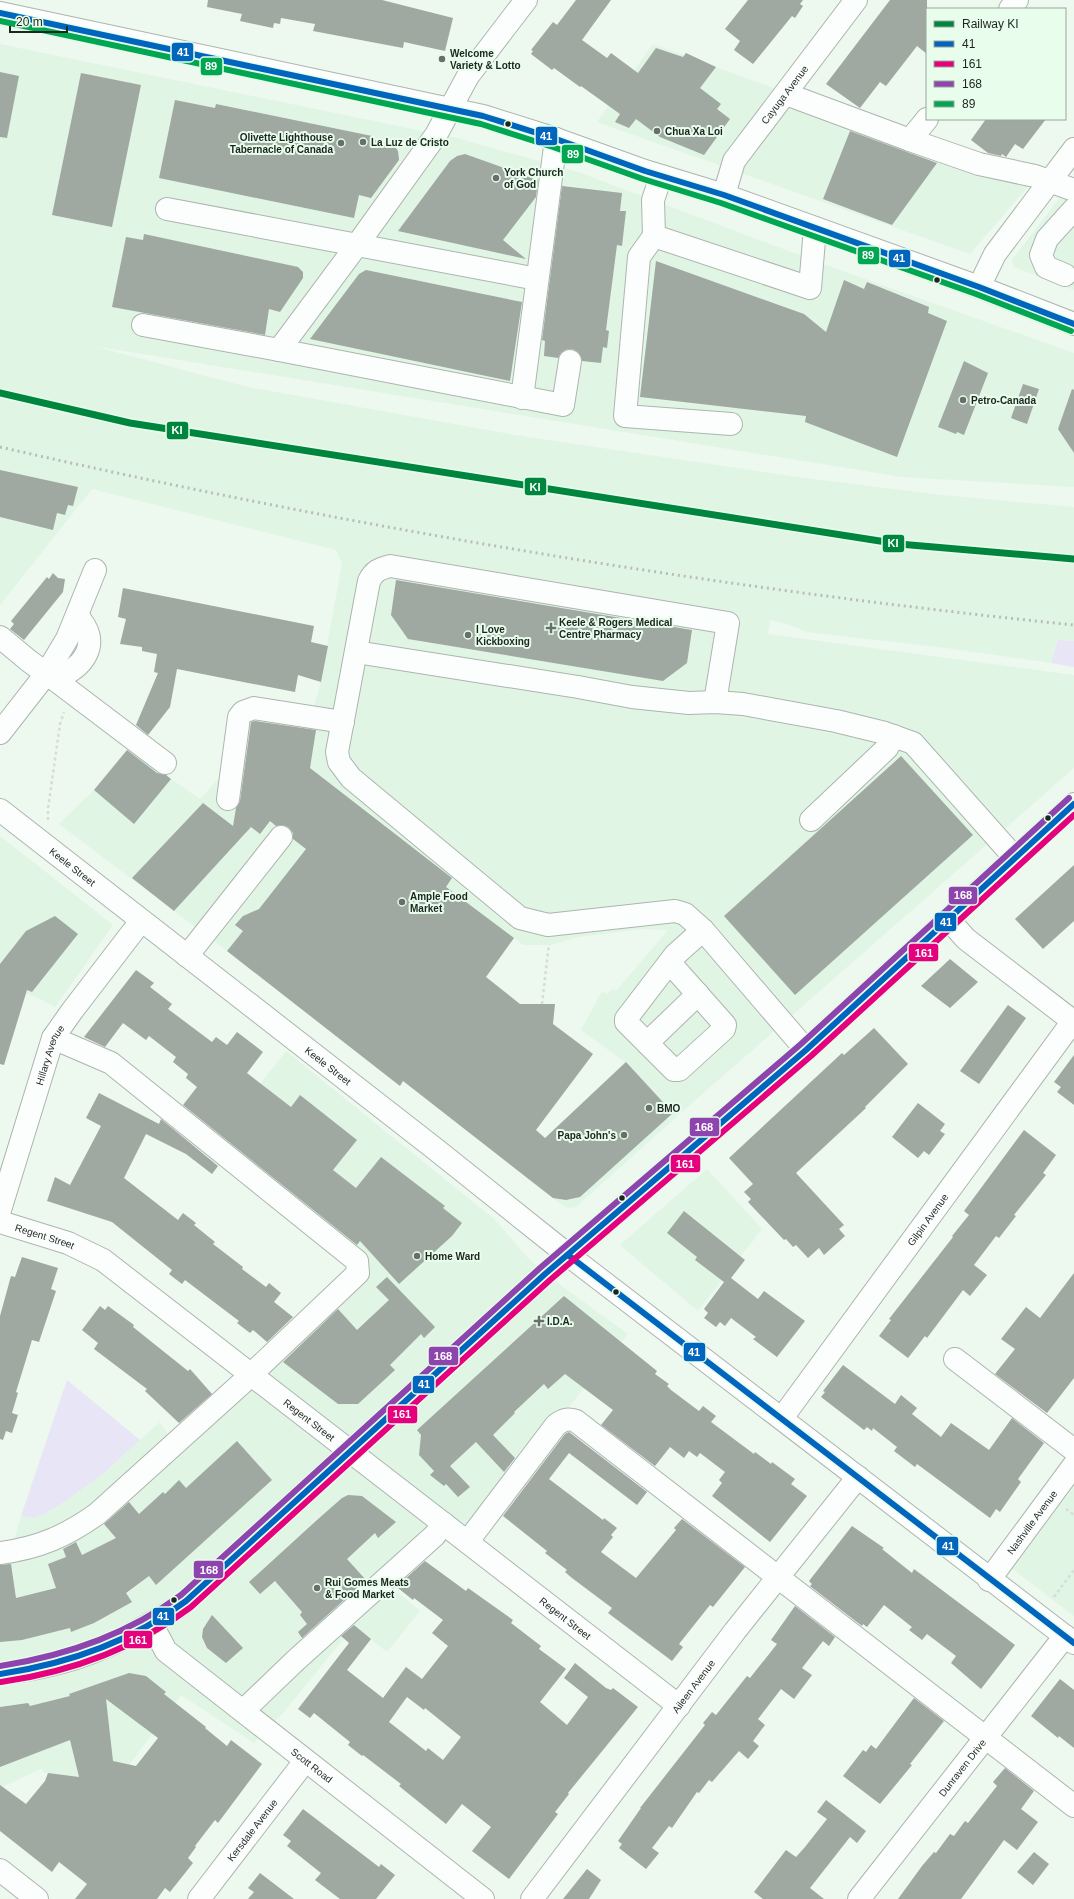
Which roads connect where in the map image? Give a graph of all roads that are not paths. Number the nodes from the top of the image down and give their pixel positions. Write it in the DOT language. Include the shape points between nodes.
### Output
graph roads {
  1 [pos="526,0"];
  2 [pos="856,0"];
  3 [pos="1017,0"];
  4 [pos="1011,8"];
  5 [pos="0,13"];
  6 [pos="786,94"];
  7 [pos="449,108"];
  8 [pos="926,119"];
  9 [pos="556,139"];
  10 [pos="910,140"];
  11 [pos="1074,149"];
  12 [pos="660,176"];
  13 [pos="1050,181"];
  14 [pos="1074,190"];
  15 [pos="724,195"];
  16 [pos="166,209"];
  17 [pos="1074,209"];
  18 [pos="815,228"];
  19 [pos="654,236"];
  20 [pos="357,245"];
  21 [pos="1065,275"];
  22 [pos="537,279"];
  23 [pos="979,287"];
  24 [pos="1074,324"];
  25 [pos="143,325"];
  26 [pos="279,350"];
  27 [pos="570,361"];
  28 [pos="522,398"];
  29 [pos="731,424"];
  30 [pos="95,570"];
  31 [pos="0,637"];
  32 [pos="356,652"];
  33 [pos="50,676"];
  34 [pos="716,702"];
  35 [pos="343,722"];
  36 [pos="0,733"];
  37 [pos="894,736"];
  38 [pos="165,763"];
  39 [pos="228,799"];
  40 [pos="1074,804"];
  41 [pos="0,810"];
  42 [pos="811,820"];
  43 [pos="282,838"];
  44 [pos="1015,858"];
  45 [pos="949,920"];
  46 [pos="141,921"];
  47 [pos="703,930"];
  48 [pos="186,956"];
  49 [pos="670,963"];
  50 [pos="698,994"];
  51 [pos="1074,1022"];
  52 [pos="54,1038"];
  53 [pos="647,1043"];
  54 [pos="806,1050"];
  55 [pos="0,1210"];
  56 [pos="0,1222"];
  57 [pos="568,1255"];
  58 [pos="955,1359"];
  59 [pos="251,1374"];
  60 [pos="782,1418"];
  61 [pos="1074,1450"];
  62 [pos="351,1451"];
  63 [pos="1074,1465"];
  64 [pos="858,1477"];
  65 [pos="443,1523"];
  66 [pos="468,1541"];
  67 [pos="0,1553"];
  68 [pos="779,1578"];
  69 [pos="989,1580"];
  70 [pos="150,1623"];
  71 [pos="1069,1640"];
  72 [pos="0,1674"];
  73 [pos="679,1706"];
  74 [pos="244,1710"];
  75 [pos="984,1738"];
  76 [pos="306,1761"];
  77 [pos="1074,1806"];
  78 [pos="0,1870"];
  79 [pos="37,1899"];
  80 [pos="199,1899"];
  81 [pos="483,1899"];
  82 [pos="532,1899"];
  83 [pos="859,1899"];
  1 -- 7 [label="street" via="468,76"];
  2 -- 6 [label="street, Cayuga Avenue"];
  3 -- 4 [label="street"];
  5 -- 7 [label="street"];
  6 -- 10 [label="street"];
  6 -- 15 [label="street, Cayuga Avenue" via="734,161"];
  7 -- 9 [label="street"];
  7 -- 20 [label="street" via="436,135"];
  8 -- 10 [label="street"];
  9 -- 12 [label="street"];
  9 -- 22 [label="street"];
  10 -- 13 [label="street" via="979,164"];
  11 -- 13 [label="street"];
  12 -- 15 [label="street"];
  12 -- 19 [label="street" via="653,200"];
  13 -- 14 [label="street"];
  13 -- 23 [label="street" via="990,262"];
  15 -- 18 [label="street"];
  16 -- 20 [label="street"];
  17 -- 21 [label="street" via="1047,239 1041,255 1046,267"];
  18 -- 19 [label="street" via="810,288"];
  18 -- 23 [label="street"];
  19 -- 29 [label="street" via="639,257 625,416"];
  20 -- 22 [label="street"];
  20 -- 26 [label="street"];
  22 -- 28 [label="street"];
  23 -- 24 [label="street"];
  25 -- 26 [label="street"];
  26 -- 28 [label="street"];
  27 -- 28 [label="street" via="563,405"];
  30 -- 33 [label="street"];
  31 -- 33 [label="street"];
  32 -- 34 [label="street" via="632,697 689,703"];
  32 -- 34 [label="street" via="369,581 380,569 390,566 728,623"];
  32 -- 35 [label="street"];
  33 -- 36 [label="street"];
  33 -- 38 [label="street"];
  34 -- 37 [label="street" via="743,704 836,721"];
  35 -- 39 [label="street" via="254,708 243,712 239,717"];
  35 -- 47 [label="street" via="337,752 339,762 350,778 520,918 548,925 675,911 685,914"];
  37 -- 42 [label="street" via="887,748"];
  37 -- 44 [label="street" via="913,743"];
  40 -- 44 [label="street"];
  41 -- 46 [label="street, Keele Street"];
  43 -- 48 [label="street"];
  44 -- 45 [label="street"];
  45 -- 51 [label="street" via="966,939"];
  45 -- 54 [label="street"];
  46 -- 48 [label="street, Keele Street"];
  46 -- 52 [label="street, Hillary Avenue"];
  47 -- 49 [label="street" via="675,955"];
  47 -- 54 [label="street"];
  48 -- 57 [label="street, Keele Street"];
  49 -- 50 [label="street"];
  49 -- 53 [label="street" via="626,1018 626,1022"];
  50 -- 53 [label="street"];
  50 -- 53 [label="street" via="725,1024 724,1029 679,1070 674,1070"];
  51 -- 60 [label="street, Gilpin Avenue"];
  52 -- 55 [label="street, Hillary Avenue"];
  52 -- 59 [label="street" via="111,1063 357,1261 358,1273"];
  54 -- 57 [label="street"];
  56 -- 59 [label="street, Regent Street" via="68,1243 103,1260"];
  57 -- 60 [label="street, Keele Street"];
  57 -- 62 [label="street"];
  58 -- 61 [label="street"];
  59 -- 62 [label="street, Regent Street"];
  59 -- 67 [label="street" via="97,1514 77,1528 46,1543"];
  60 -- 64 [label="street, Keele Street"];
  62 -- 65 [label="street, Regent Street"];
  62 -- 70 [label="street" via="186,1601 169,1614"];
  63 -- 69 [label="street, Nashville Avenue"];
  64 -- 68 [label="street, Aileen Avenue"];
  64 -- 69 [label="street, Keele Street"];
  65 -- 66 [label="street, Regent Street"];
  65 -- 74 [label="street" via="434,1535"];
  66 -- 68 [label="street" via="556,1425 570,1419"];
  66 -- 73 [label="street, Regent Street"];
  68 -- 73 [label="street, Aileen Avenue" via="735,1631"];
  68 -- 75 [label="street"];
  69 -- 71 [label="street, Keele Street"];
  70 -- 72 [label="street" via="116,1643 76,1659"];
  70 -- 74 [label="street, Scott Road" via="166,1651"];
  71 -- 75 [label="street, Dunraven Drive"];
  73 -- 82 [label="street, Aileen Avenue"];
  74 -- 76 [label="street, Scott Road"];
  75 -- 77 [label="street"];
  75 -- 83 [label="street, Dunraven Drive"];
  76 -- 80 [label="street, Kersdale Avenue"];
  76 -- 81 [label="street, Scott Road"];
  78 -- 79 [label="street"];
}
